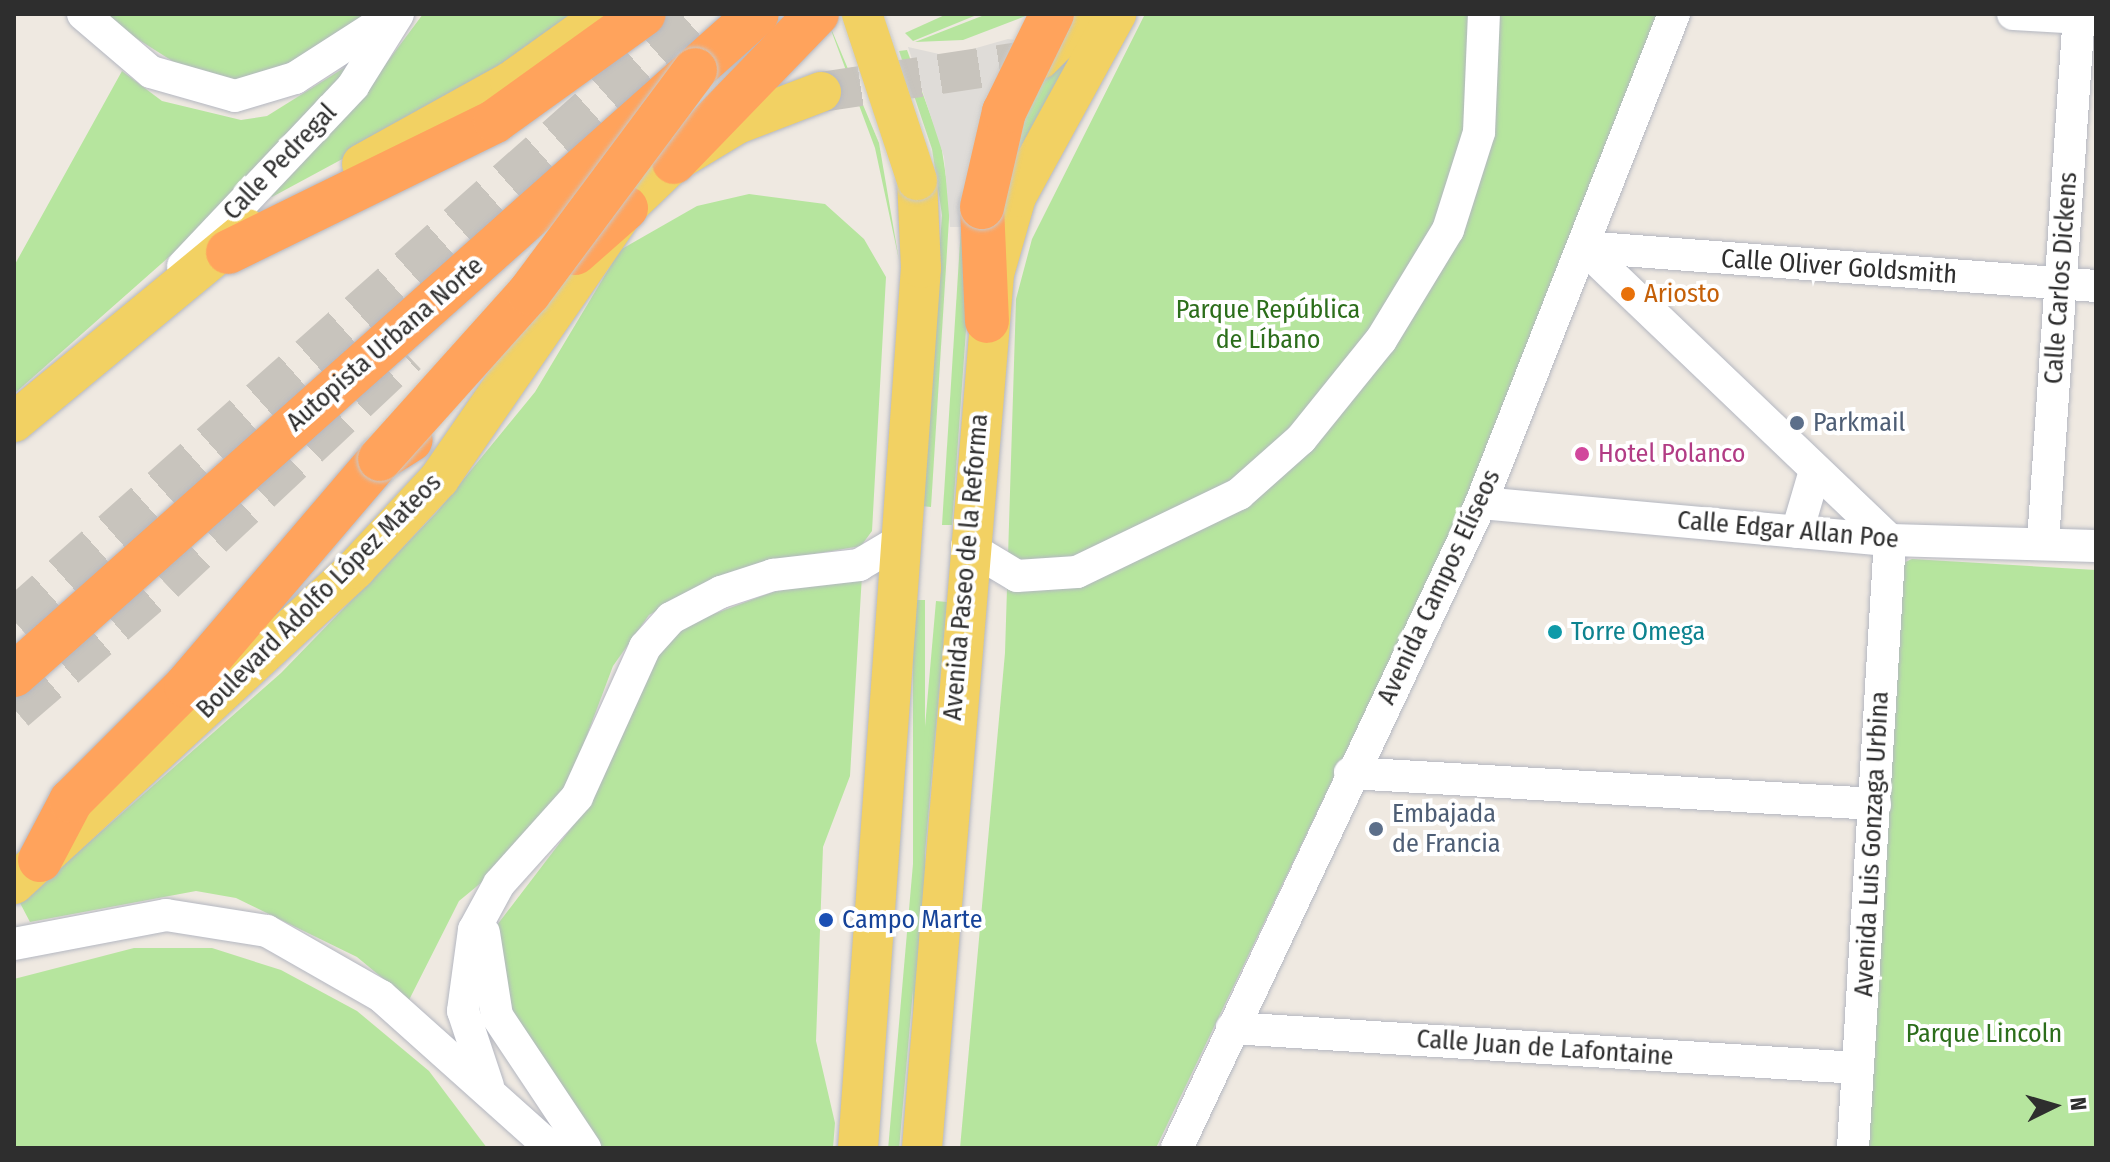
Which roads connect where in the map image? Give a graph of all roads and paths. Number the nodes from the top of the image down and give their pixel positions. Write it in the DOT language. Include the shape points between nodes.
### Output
graph roads {
  1 [pos="83,14"];
  2 [pos="396,14"];
  3 [pos="605,14"];
  4 [pos="644,14"];
  5 [pos="716,14"];
  6 [pos="757,14"];
  7 [pos="817,14"];
  8 [pos="862,14"];
  9 [pos="1052,14"];
  10 [pos="1085,14"];
  11 [pos="1116,14"];
  12 [pos="1484,14"];
  13 [pos="1674,14"];
  14 [pos="2013,14"];
  15 [pos="2085,17"];
  16 [pos="1040,59"];
  17 [pos="695,70"];
  18 [pos="821,92"];
  19 [pos="674,162"];
  20 [pos="999,202"];
  21 [pos="626,208"];
  22 [pos="1583,247"];
  23 [pos="228,252"];
  24 [pos="2061,284"];
  25 [pos="2096,286"];
  26 [pos="153,303"];
  27 [pos="987,321"];
  28 [pos="500,326"];
  29 [pos="471,377"];
  30 [pos="14,422"];
  31 [pos="380,459"];
  32 [pos="1815,471"];
  33 [pos="1481,503"];
  34 [pos="1797,532"];
  35 [pos="1890,540"];
  36 [pos="2043,542"];
  37 [pos="967,546"];
  38 [pos="2096,546"];
  39 [pos="900,559"];
  40 [pos="963,586"];
  41 [pos="14,639"];
  42 [pos="14,675"];
  43 [pos="1350,773"];
  44 [pos="1875,804"];
  45 [pos="27,872"];
  46 [pos="489,898"];
  47 [pos="14,944"];
  48 [pos="1232,1028"];
  49 [pos="1858,1068"];
  50 [pos="488,1086"];
  51 [pos="551,1148"];
  52 [pos="585,1148"];
  53 [pos="858,1148"];
  54 [pos="922,1148"];
  55 [pos="1177,1148"];
  56 [pos="1853,1148"];
  1 -- 2 [label="street" via="151,72 235,96 295,78"];
  2 -- 26 [label="street, Calle Pedregal" via="353,86"];
  3 -- 23 [label="main road" via="510,82 260,218"];
  4 -- 23 [label="highway" via="495,121"];
  5 -- 41 [label="highway, Autopista Urbana Norte"];
  6 -- 17 [label="highway, Autopista Urbana Norte"];
  7 -- 19 [label="highway"];
  8 -- 39 [label="main road, bridge" via="909,145 921,268"];
  9 -- 20 [label="highway, bridge" via="1004,112"];
  10 -- 16 [label="main road"];
  11 -- 20 [label="main road"];
  12 -- 37 [label="street" via="1479,132 1448,230 1381,340 1301,439 1228,501 1077,572 1017,576"];
  13 -- 22 [label="street, Avenida Campos Elíseos"];
  14 -- 15 [label="street"];
  15 -- 24 [label="street, Calle Carlos Dickens"];
  17 -- 28 [label="highway, bridge" via="620,178"];
  17 -- 42 [label="highway, Autopista Urbana Norte, bridge"];
  18 -- 19 [label="main road, Boulevard Adolfo López Mateos" via="764,109"];
  19 -- 21 [label="main road, Boulevard Adolfo López Mateos"];
  20 -- 27 [label="highway"];
  21 -- 29 [label="highway" via="597,229"];
  21 -- 45 [label="main road, Boulevard Adolfo López Mateos" via="439,479 356,568"];
  22 -- 24 [label="street, Calle Oliver Goldsmith"];
  22 -- 32 [label="street"];
  22 -- 33 [label="street, Avenida Campos Elíseos"];
  23 -- 26 [label="main road"];
  24 -- 25 [label="street, Calle Oliver Goldsmith"];
  24 -- 36 [label="street, Calle Carlos Dickens"];
  26 -- 30 [label="main road"];
  27 -- 37 [label="main road, Avenida Paseo de la Reforma"];
  28 -- 29 [label="highway, bridge"];
  28 -- 31 [label="highway, bridge"];
  29 -- 31 [label="highway, bridge" via="416,437"];
  31 -- 45 [label="highway" via="119,755 71,801"];
  32 -- 34 [label="street"];
  32 -- 35 [label="street"];
  33 -- 34 [label="street, Calle Edgar Allan Poe"];
  33 -- 43 [label="street, Avenida Campos Elíseos"];
  34 -- 35 [label="street, Calle Edgar Allan Poe"];
  35 -- 36 [label="street, Calle Edgar Allan Poe"];
  35 -- 44 [label="street, Avenida Luis Gonzaga Urbina"];
  36 -- 38 [label="street, Calle Edgar Allan Poe"];
  37 -- 40 [label="main road, Avenida Paseo de la Reforma"];
  39 -- 40 [label="main road" via="933,564"];
  39 -- 46 [label="street" via="749,582 671,618 635,660 577,797"];
  39 -- 53 [label="main road"];
  40 -- 54 [label="main road, Avenida Paseo de la Reforma"];
  43 -- 44 [label="street"];
  43 -- 48 [label="street, Avenida Campos Elíseos"];
  44 -- 49 [label="street, Avenida Luis Gonzaga Urbina"];
  46 -- 50 [label="street" via="468,947 463,988 466,1036"];
  46 -- 52 [label="street" via="483,953 497,1016"];
  47 -- 50 [label="street" via="166,915 244,924 353,975"];
  48 -- 49 [label="street, Calle Juan de Lafontaine"];
  48 -- 55 [label="street, Avenida Campos Elíseos"];
  49 -- 56 [label="street, Avenida Luis Gonzaga Urbina"];
  50 -- 51 [label="street"];
}
